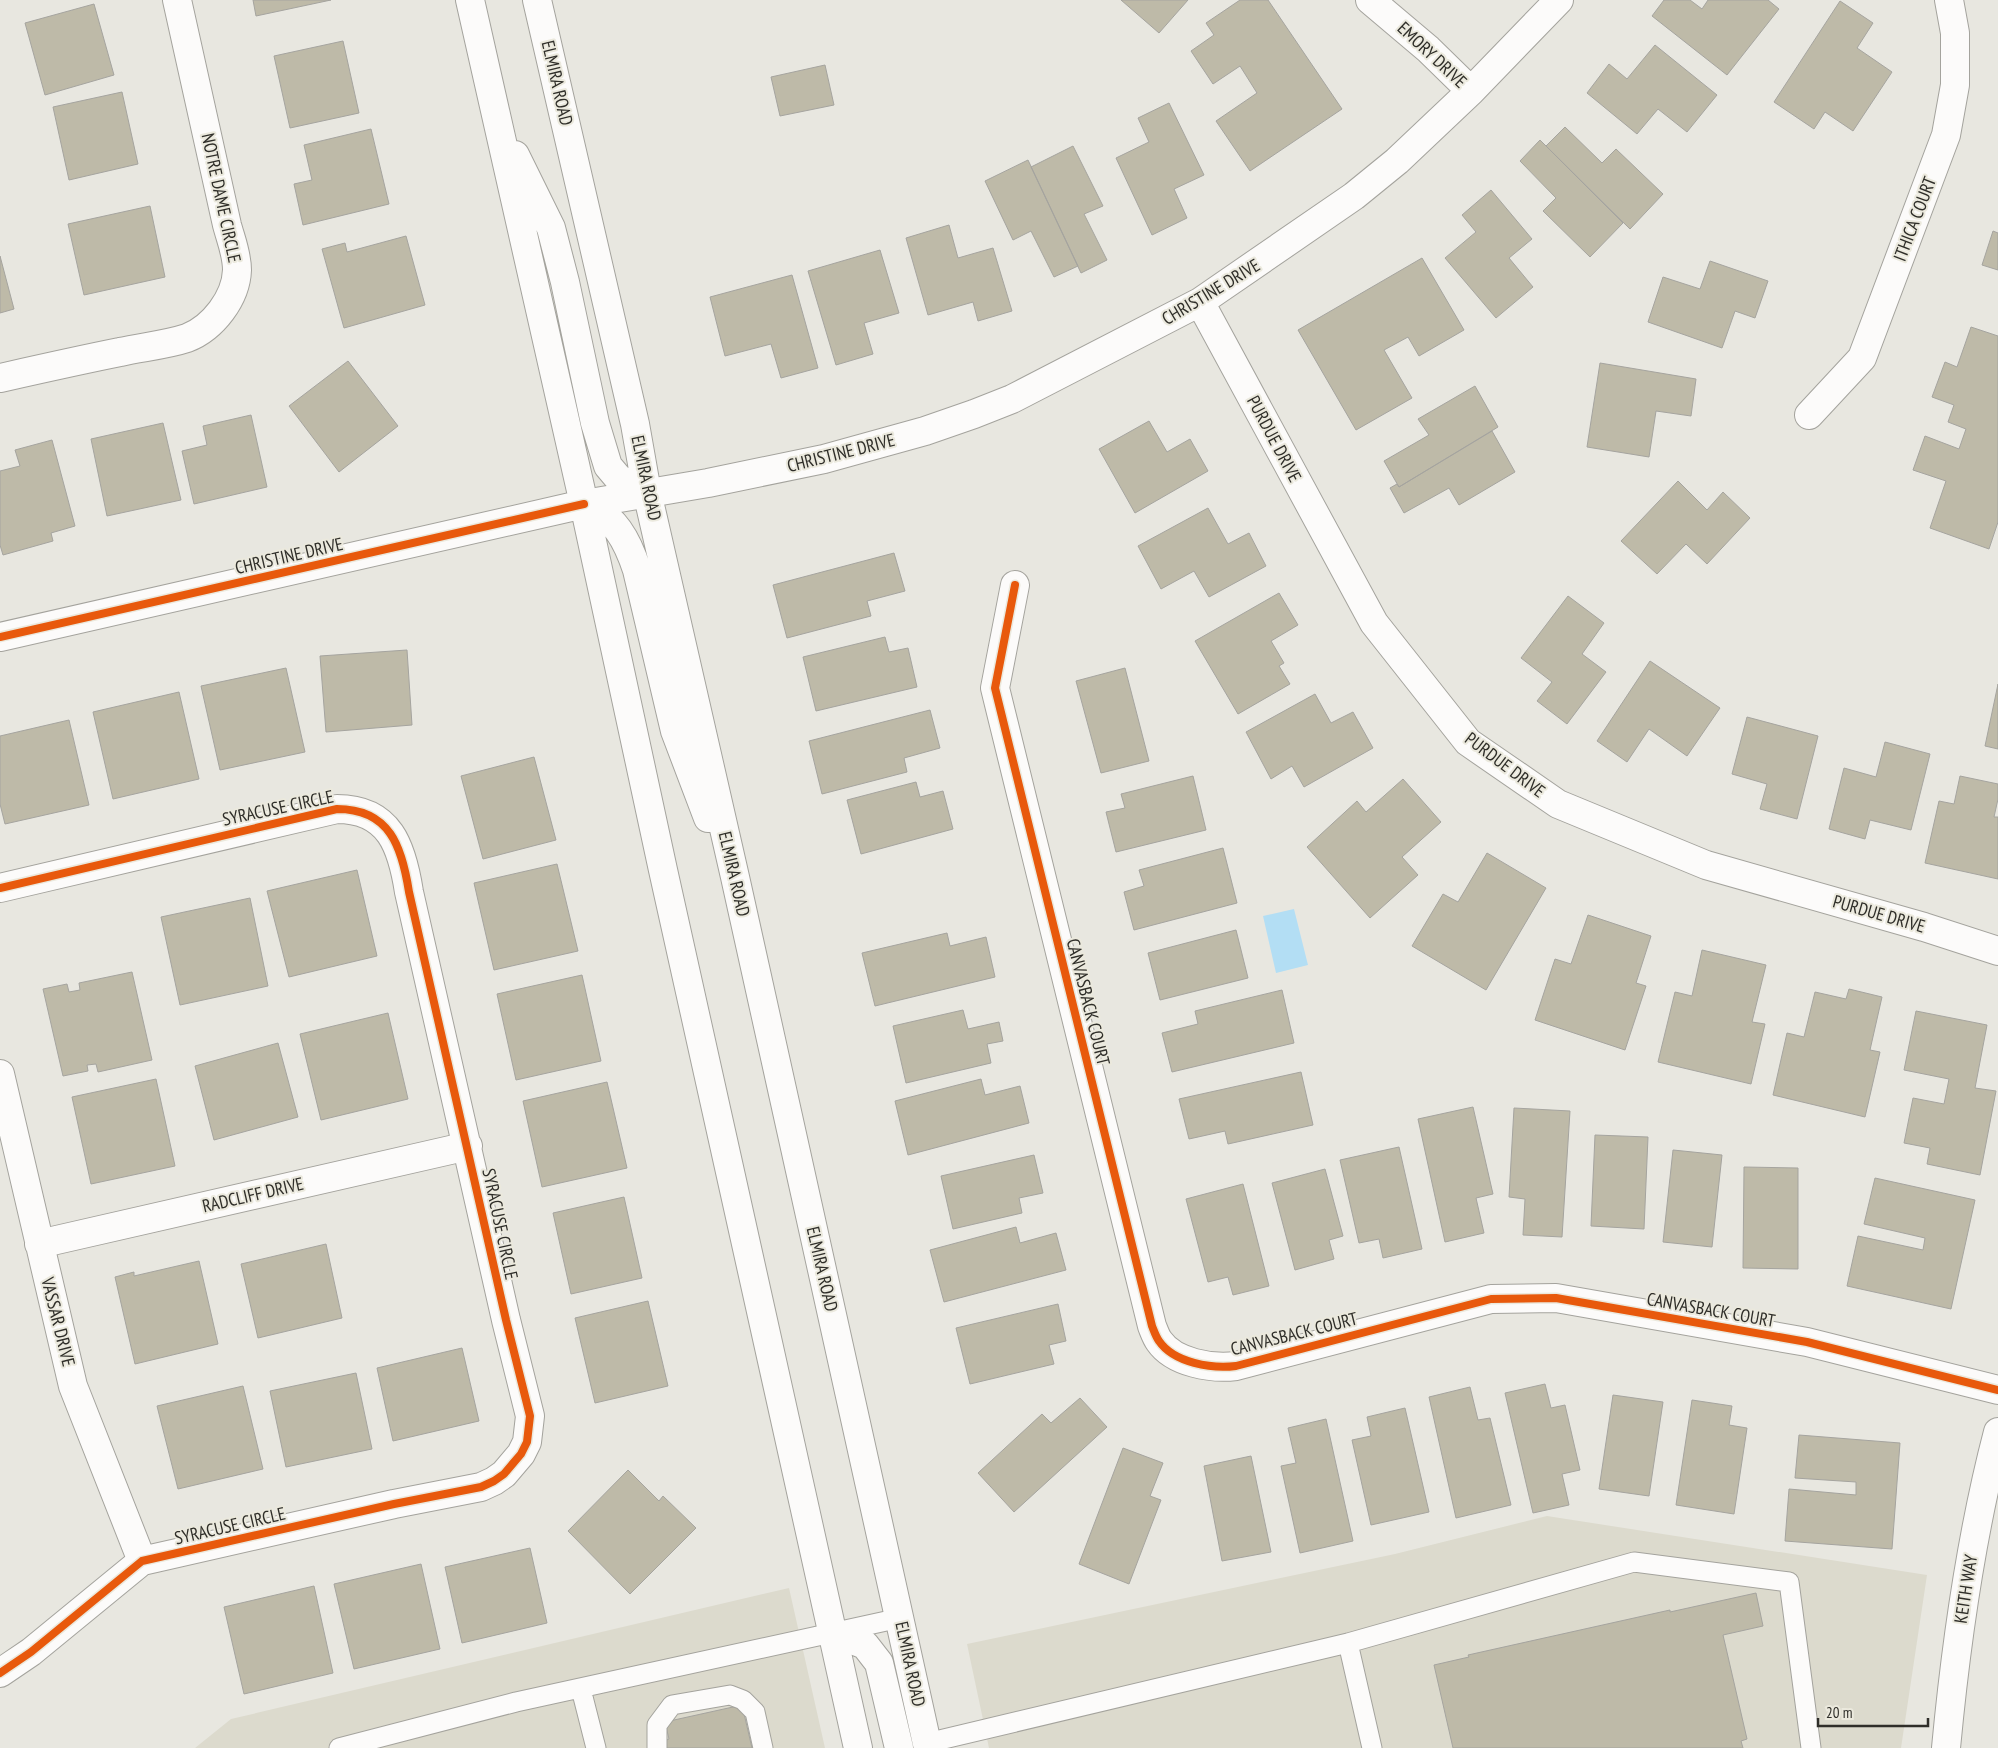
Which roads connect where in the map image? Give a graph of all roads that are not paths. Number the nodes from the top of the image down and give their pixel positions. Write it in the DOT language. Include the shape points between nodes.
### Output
graph roads {
  1 [pos="177,0"];
  2 [pos="470,0"];
  3 [pos="537,0"];
  4 [pos="1370,0"];
  5 [pos="1559,0"];
  6 [pos="1949,0"];
  7 [pos="1471,92"];
  8 [pos="494,109"];
  9 [pos="1200,302"];
  10 [pos="0,378"];
  11 [pos="1809,415"];
  12 [pos="647,492"];
  13 [pos="584,504"];
  14 [pos="1015,585"];
  15 [pos="0,638"];
  16 [pos="735,878"];
  17 [pos="0,888"];
  18 [pos="1998,951"];
  19 [pos="0,1074"];
  20 [pos="468,1146"];
  21 [pos="39,1244"];
  22 [pos="1998,1390"];
  23 [pos="1998,1432"];
  24 [pos="142,1561"];
  25 [pos="900,1618"];
  26 [pos="833,1632"];
  27 [pos="1348,1643"];
  28 [pos="0,1673"];
  29 [pos="581,1689"];
  30 [pos="927,1745"];
  31 [pos="339,1748"];
  32 [pos="596,1748"];
  33 [pos="657,1748"];
  34 [pos="763,1748"];
  35 [pos="858,1748"];
  36 [pos="899,1748"];
  37 [pos="1372,1748"];
  38 [pos="1811,1748"];
  39 [pos="1946,1748"];
  1 -- 10 [label="street, NOTRE DAME CIRCLE" via="234,248 237,270 228,299 220,314 190,337"];
  2 -- 8 [label="street"];
  3 -- 12 [label="street, ELMIRA ROAD" via="635,424"];
  4 -- 7 [label="street, EMORY DRIVE"];
  5 -- 7 [label="street, CHRISTINE DRIVE"];
  6 -- 11 [label="street, ITHICA COURT" via="1956,33 1955,76 1946,135 1862,358"];
  7 -- 9 [label="street, CHRISTINE DRIVE" via="1354,196"];
  8 -- 12 [label="street" via="551,228 595,423 608,466 619,479"];
  8 -- 13 [label="street"];
  9 -- 12 [label="street, CHRISTINE DRIVE" via="1012,399 950,423 824,459"];
  9 -- 18 [label="street, PURDUE DRIVE" via="1374,623 1468,742 1558,804 1706,864"];
  12 -- 13 [label="street, CHRISTINE DRIVE"];
  12 -- 16 [label="street, ELMIRA ROAD"];
  13 -- 15 [label="street, CHRISTINE DRIVE"];
  13 -- 16 [label="street" via="598,509 629,546 675,731 709,822"];
  13 -- 26 [label="street"];
  14 -- 22 [label="street, CANVASBACK COURT" via="995,688 1152,1326 1160,1342 1171,1352 1202,1365 1223,1368 1492,1299 1556,1298 1807,1342"];
  16 -- 25 [label="street, ELMIRA ROAD"];
  17 -- 20 [label="street, SYRACUSE CIRCLE" via="337,809 356,810 373,818 396,842 405,866"];
  19 -- 21 [label="street, VASSAR DRIVE"];
  20 -- 21 [label="street, RADCLIFF DRIVE"];
  20 -- 24 [label="street, SYRACUSE CIRCLE" via="530,1416 527,1442 512,1466 494,1481 481,1486"];
  21 -- 24 [label="street, VASSAR DRIVE" via="73,1386"];
  23 -- 39 [label="street, KEITH WAY" via="1968,1578"];
  24 -- 28 [label="street, SYRACUSE CIRCLE" via="31,1652"];
  25 -- 26 [label="lane"];
  25 -- 30 [label="street, ELMIRA ROAD"];
  26 -- 29 [label="lane"];
  26 -- 35 [label="street"];
  26 -- 36 [label="street" via="865,1645 879,1663"];
  27 -- 30 [label="lane"];
  27 -- 37 [label="lane"];
  27 -- 38 [label="lane" via="1634,1562 1789,1582"];
  29 -- 31 [label="lane" via="516,1702"];
  29 -- 32 [label="lane"];
  33 -- 34 [label="lane" via="657,1724 672,1705 730,1695 743,1700 755,1712"];
}
